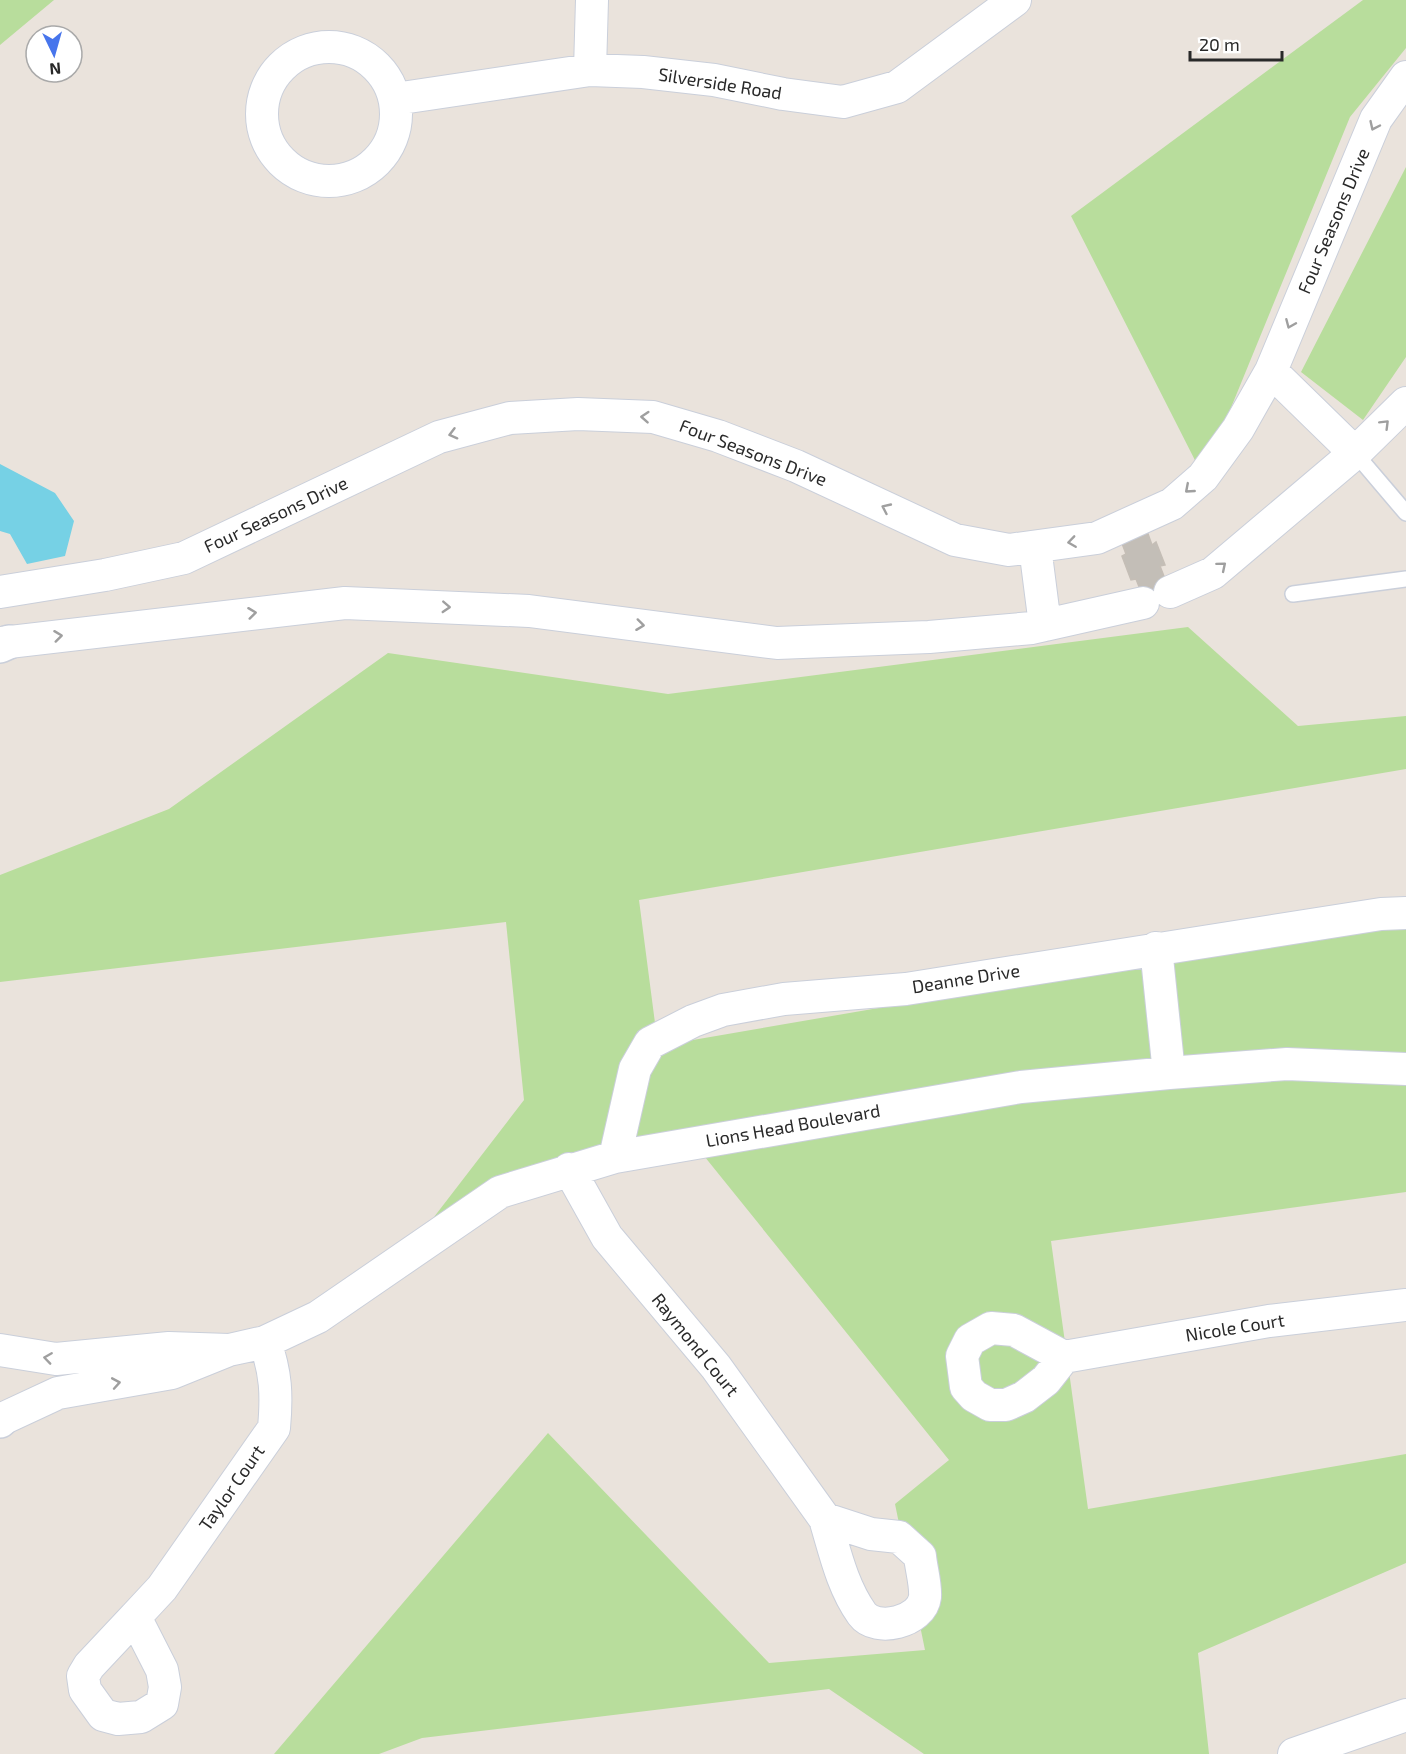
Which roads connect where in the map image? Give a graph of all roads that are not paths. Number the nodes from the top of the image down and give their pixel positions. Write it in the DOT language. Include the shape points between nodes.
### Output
graph roads {
  1 [pos="592,0"];
  2 [pos="1015,0"];
  3 [pos="590,70"];
  4 [pos="1406,77"];
  5 [pos="395,99"];
  6 [pos="1271,371"];
  7 [pos="1406,403"];
  8 [pos="1355,453"];
  9 [pos="1406,513"];
  10 [pos="1035,547"];
  11 [pos="1406,579"];
  12 [pos="0,592"];
  13 [pos="1293,594"];
  14 [pos="1045,625"];
  15 [pos="3,644"];
  16 [pos="1406,913"];
  17 [pos="1156,948"];
  18 [pos="1406,1069"];
  19 [pos="1169,1073"];
  20 [pos="615,1157"];
  21 [pos="569,1170"];
  22 [pos="1406,1305"];
  23 [pos="265,1342"];
  24 [pos="0,1350"];
  25 [pos="229,1350"];
  26 [pos="1064,1357"];
  27 [pos="0,1421"];
  28 [pos="825,1519"];
  29 [pos="135,1617"];
  30 [pos="1406,1715"];
  31 [pos="1294,1754"];
  1 -- 3 [label="street"];
  2 -- 3 [label="street, Silverside Road" via="897,87 843,102 714,80"];
  3 -- 5 [label="street, Silverside Road"];
  4 -- 6 [label="street, Four Seasons Drive, one-way" via="1376,119"];
  5 -- 5 [label="street" via="386,78 371,61 352,50 329,46 307,50 287,60 272,77 263,98 261,120 266,141 278,160 296,173 317,181 339,181 360,174 378,160 390,142 396,121"];
  6 -- 8 [label="street"];
  6 -- 10 [label="street, Four Seasons Drive, one-way" via="1238,429 1203,477 1172,504 1097,538"];
  8 -- 7 [label="street, one-way"];
  8 -- 9 [label="lane"];
  14 -- 8 [label="street, one-way" via="1156,598 1213,573"];
  10 -- 12 [label="street, Four Seasons Drive, one-way" via="1009,550 955,540 796,466 718,435 653,417 578,414 510,418 439,437 184,558"];
  10 -- 14 [label="street"];
  11 -- 13 [label="lane"];
  15 -- 14 [label="street, one-way" via="345,603 529,610 777,643 929,637"];
  16 -- 17 [label="street, Deanne Drive"];
  17 -- 19 [label="street"];
  17 -- 20 [label="street, Deanne Drive" via="906,989 784,999 723,1010 693,1021 650,1043 635,1069"];
  18 -- 19 [label="street, Lions Head Boulevard" via="1287,1064"];
  19 -- 20 [label="street, Lions Head Boulevard" via="1020,1087"];
  20 -- 21 [label="street, Lions Head Boulevard"];
  21 -- 23 [label="street, Lions Head Boulevard" via="500,1192 318,1317"];
  21 -- 28 [label="street, Raymond Court" via="607,1237 716,1367"];
  22 -- 26 [label="street, Nicole Court" via="1269,1320"];
  23 -- 25 [label="street, Lions Head Boulevard"];
  23 -- 29 [label="street, Taylor Court" via="274,1367 274,1428 162,1588"];
  25 -- 24 [label="street, Lions Head Boulevard, one-way" via="169,1348 56,1359"];
  27 -- 25 [label="street, Lions Head Boulevard, one-way" via="58,1393 172,1374"];
  30 -- 31 [label="street"];
}
